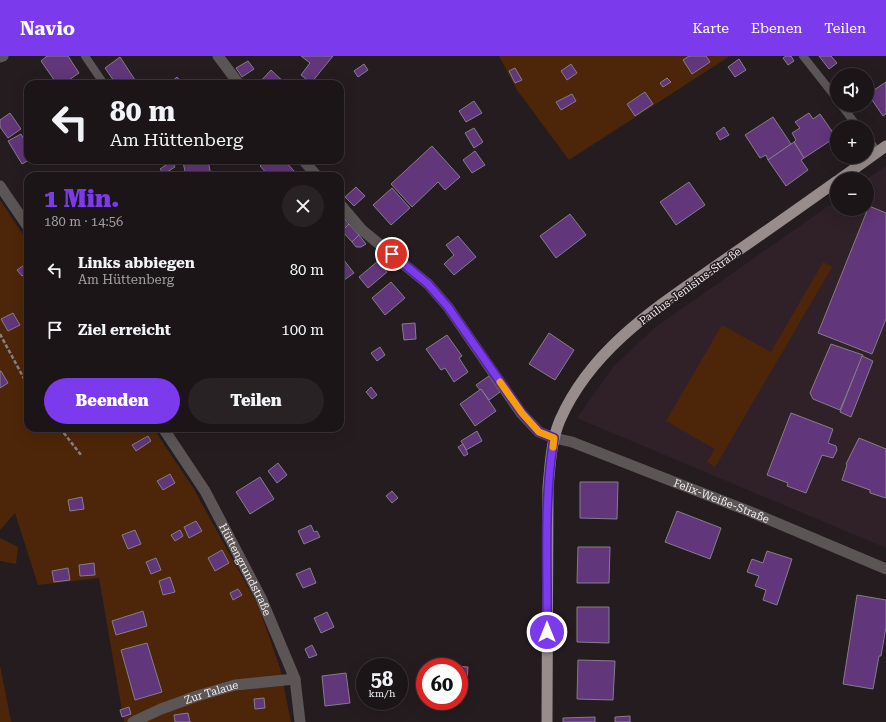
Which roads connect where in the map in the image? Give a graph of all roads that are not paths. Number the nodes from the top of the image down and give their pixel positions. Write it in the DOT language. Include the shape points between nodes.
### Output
graph roads {
  1 [pos="3,56"];
  2 [pos="85,56"];
  3 [pos="218,56"];
  4 [pos="803,56"];
  5 [pos="0,58"];
  6 [pos="101,80"];
  7 [pos="236,80"];
  8 [pos="830,90"];
  9 [pos="846,112"];
  10 [pos="853,120"];
  11 [pos="882,149"];
  12 [pos="306,164"];
  13 [pos="314,172"];
  14 [pos="850,172"];
  15 [pos="0,186"];
  16 [pos="830,186"];
  17 [pos="344,209"];
  18 [pos="24,222"];
  19 [pos="166,432"];
  20 [pos="554,438"];
  21 [pos="886,569"];
  22 [pos="295,680"];
  23 [pos="133,722"];
  24 [pos="300,722"];
  25 [pos="547,722"];
  1 -- 5 [label="street"];
  2 -- 6 [label="lane"];
  3 -- 7 [label="street"];
  4 -- 8 [label="lane"];
  9 -- 10 [label="lane"];
  11 -- 14 [label="main road"];
  12 -- 13 [label="street"];
  15 -- 18 [label="street"];
  16 -- 20 [label="main road, Paulus-Jenisius-Straße" via="649,312 618,339 585,377 570,401"];
  17 -- 20 [label="street, Felix-Weiße-Straße" via="362,230 428,284 448,307 522,413 539,432"];
  19 -- 22 [label="street, Hüttengrundstraße" via="205,491 258,591"];
  20 -- 21 [label="street, Felix-Weiße-Straße" via="572,442"];
  20 -- 25 [label="main road, Paulus-Jenisius-Straße" via="548,488"];
  22 -- 23 [label="street, Zur Talaue" via="235,685 161,709"];
  22 -- 24 [label="street, Hüttengrundstraße"];
}
